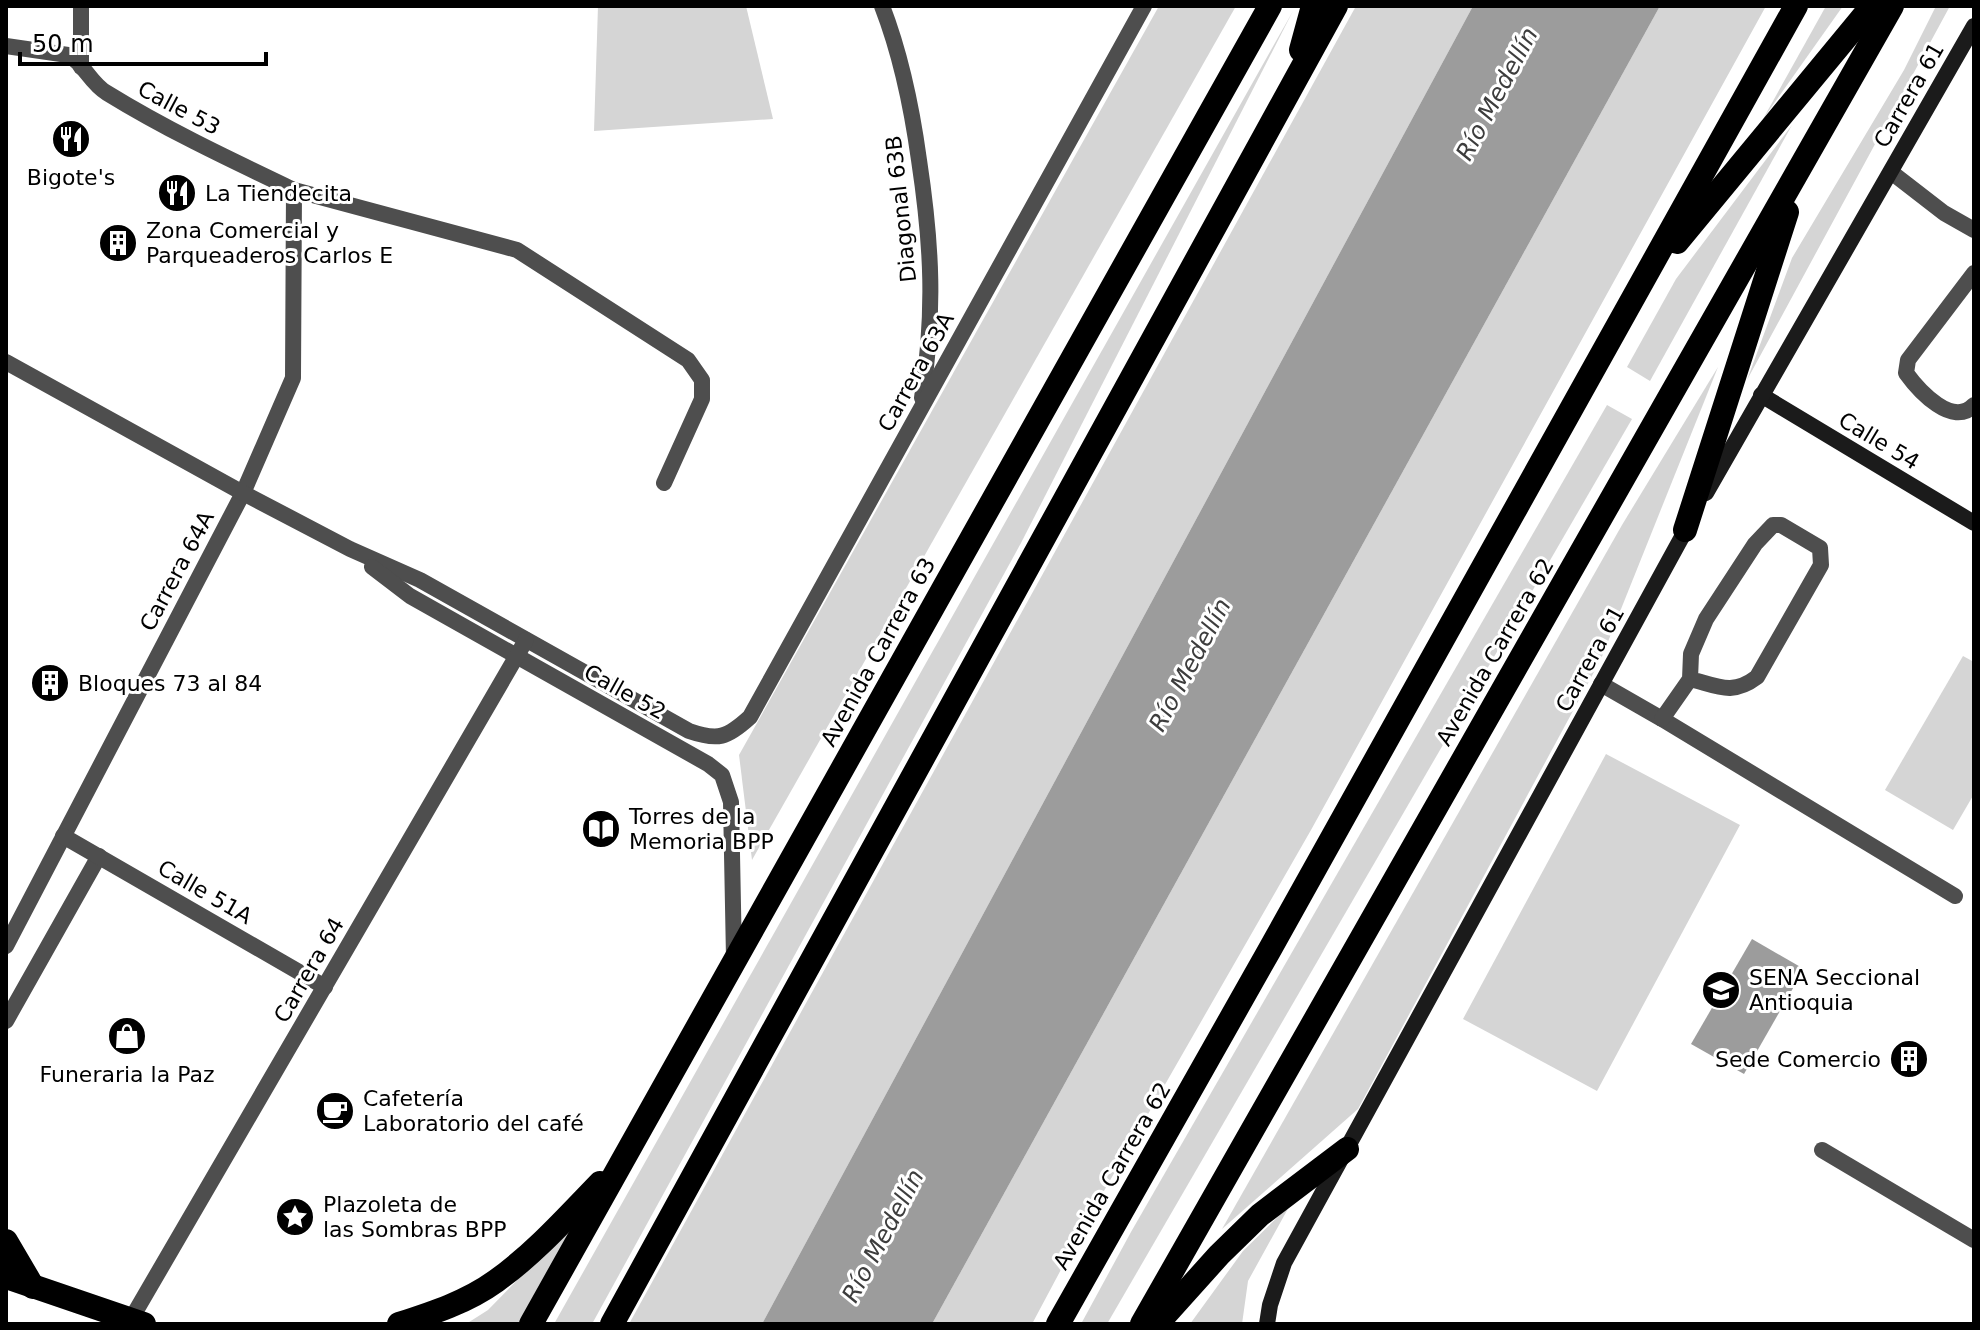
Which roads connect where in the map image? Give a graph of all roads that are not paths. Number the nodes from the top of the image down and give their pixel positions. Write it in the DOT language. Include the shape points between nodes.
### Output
graph roads {
  1 [pos="81,6"];
  2 [pos="882,6"];
  3 [pos="1144,6"];
  4 [pos="1270,6"];
  5 [pos="1313,6"];
  6 [pos="1336,6"];
  7 [pos="1796,6"];
  8 [pos="1872,6"];
  9 [pos="1892,6"];
  10 [pos="1974,26"];
  11 [pos="6,46"];
  12 [pos="81,67"];
  13 [pos="1292,84"];
  14 [pos="1802,165"];
  15 [pos="1891,172"];
  16 [pos="294,190"];
  17 [pos="1974,230"];
  18 [pos="1974,273"];
  19 [pos="1640,287"];
  20 [pos="6,362"];
  21 [pos="1761,395"];
  22 [pos="1974,405"];
  23 [pos="920,411"];
  24 [pos="664,483"];
  25 [pos="243,493"];
  26 [pos="1974,523"];
  27 [pos="1685,530"];
  28 [pos="350,549"];
  29 [pos="526,640"];
  30 [pos="517,657"];
  31 [pos="1690,679"];
  32 [pos="1601,684"];
  33 [pos="1662,719"];
  34 [pos="709,737"];
  35 [pos="63,836"];
  36 [pos="99,856"];
  37 [pos="1955,896"];
  38 [pos="6,946"];
  39 [pos="734,960"];
  40 [pos="325,987"];
  41 [pos="6,1021"];
  42 [pos="1347,1149"];
  43 [pos="1822,1150"];
  44 [pos="621,1162"];
  45 [pos="1974,1240"];
  46 [pos="6,1241"];
  47 [pos="6,1277"];
  48 [pos="33,1287"];
  49 [pos="137,1322"];
  50 [pos="399,1324"];
  51 [pos="531,1324"];
  52 [pos="612,1324"];
  53 [pos="1058,1324"];
  54 [pos="1142,1324"];
  55 [pos="1157,1324"];
  56 [pos="1267,1324"];
  1 -- 12 [label="street"];
  2 -- 23 [label="street, Diagonal 63B" via="912,108 930,230 932,311"];
  3 -- 23 [label="street, Carrera 63A"];
  4 -- 39 [label="highway, Avenida Carrera 63"];
  5 -- 13 [label="highway"];
  6 -- 13 [label="highway"];
  7 -- 19 [label="highway, Avenida Carrera 62"];
  8 -- 19 [label="highway"];
  9 -- 14 [label="highway, Avenida Carrera 62"];
  10 -- 15 [label="street, Carrera 61"];
  11 -- 12 [label="street, Calle 53" via="68,55"];
  12 -- 16 [label="street, Calle 53" via="98,88 147,117"];
  13 -- 52 [label="highway"];
  14 -- 27 [label="highway"];
  14 -- 54 [label="highway, Avenida Carrera 62"];
  15 -- 17 [label="street"];
  15 -- 21 [label="street, Carrera 61"];
  16 -- 24 [label="street, Calle 53" via="517,250 688,360 702,380 702,399"];
  16 -- 25 [label="street, Carrera 64A" via="293,378"];
  18 -- 22 [label="street" via="1908,360 1906,373 1947,411 1958,414"];
  19 -- 53 [label="highway, Avenida Carrera 62"];
  20 -- 25 [label="street, Calle 52"];
  21 -- 26 [label="street, Calle 54"];
  21 -- 27 [label="street, Carrera 61"];
  23 -- 34 [label="street, Carrera 63A" via="750,717 723,737"];
  25 -- 28 [label="street, Calle 52"];
  25 -- 35 [label="street, Carrera 64A"];
  27 -- 32 [label="street, Carrera 61"];
  28 -- 29 [label="street, Calle 52" via="420,580"];
  28 -- 30 [label="street, Calle 52" via="410,596"];
  29 -- 30 [label="street, Carrera 64"];
  29 -- 34 [label="street, Calle 52" via="689,731"];
  30 -- 39 [label="street, Calle 52" via="722,775 731,802"];
  30 -- 40 [label="street, Carrera 64"];
  31 -- 31 [label="street" via="1728,689 1744,687 1757,677 1821,565 1820,548 1773,525 1706,619 1691,654"];
  31 -- 33 [label="street"];
  32 -- 33 [label="street"];
  32 -- 42 [label="street, Carrera 61"];
  33 -- 37 [label="street"];
  35 -- 36 [label="street, Calle 51A"];
  35 -- 38 [label="street, Carrera 64A"];
  36 -- 40 [label="street, Calle 51A"];
  36 -- 41 [label="street"];
  39 -- 44 [label="highway, Avenida Carrera 63"];
  40 -- 49 [label="street, Carrera 64"];
  42 -- 55 [label="highway" via="1260,1215"];
  42 -- 56 [label="street, Carrera 61" via="1284,1263"];
  43 -- 45 [label="street"];
  44 -- 50 [label="highway" via="495,1282 447,1308"];
  44 -- 51 [label="highway, Avenida Carrera 63"];
  46 -- 48 [label="highway"];
  47 -- 48 [label="highway"];
  48 -- 49 [label="highway"];
}
